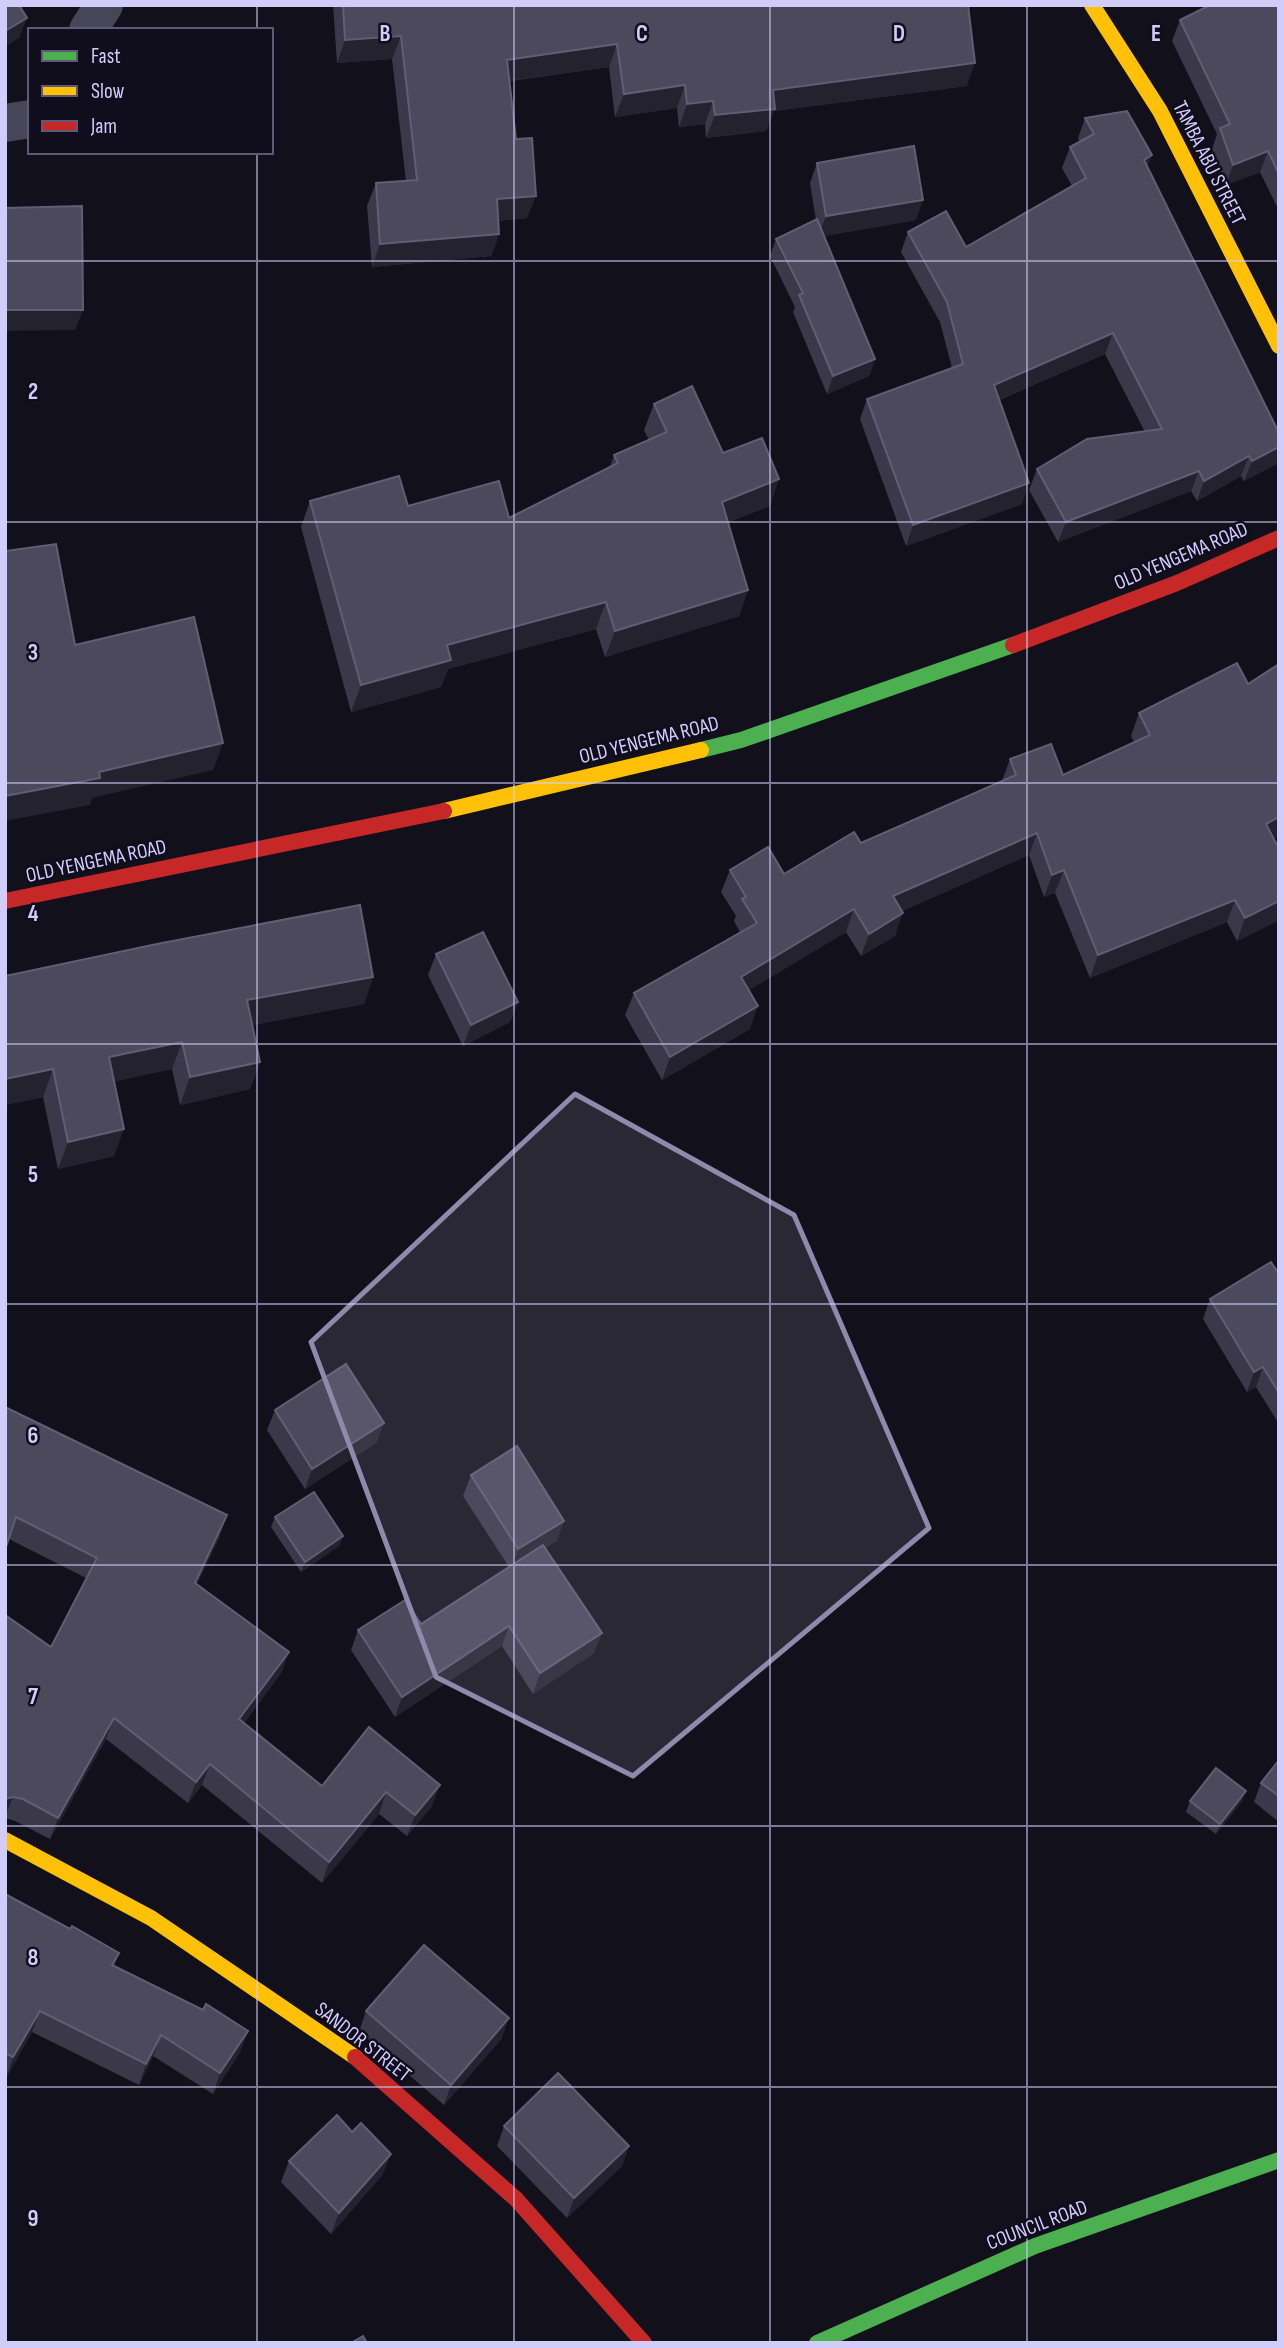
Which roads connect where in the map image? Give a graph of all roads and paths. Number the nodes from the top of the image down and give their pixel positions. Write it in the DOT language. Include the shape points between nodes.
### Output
graph roads {
  1 [pos="104,5"];
  2 [pos="1092,5"];
  3 [pos="89,28"];
  4 [pos="28,119"];
  5 [pos="5,123"];
  6 [pos="1279,346"];
  7 [pos="1279,538"];
  8 [pos="5,901"];
  9 [pos="5,1840"];
  10 [pos="1279,2160"];
  11 [pos="644,2343"];
  12 [pos="817,2343"];
  1 -- 3 [label="street"];
  2 -- 6 [label="street, TAMBA ABU STREET" via="1160,111"];
  4 -- 5 [label="street"];
  7 -- 8 [label="street, OLD YENGEMA ROAD" via="1177,583 975,660 741,740 462,807"];
  9 -- 11 [label="street, SANDOR STREET" via="151,1918 358,2059 516,2199"];
  10 -- 12 [label="street, COUNCIL ROAD" via="1035,2246"];
}
